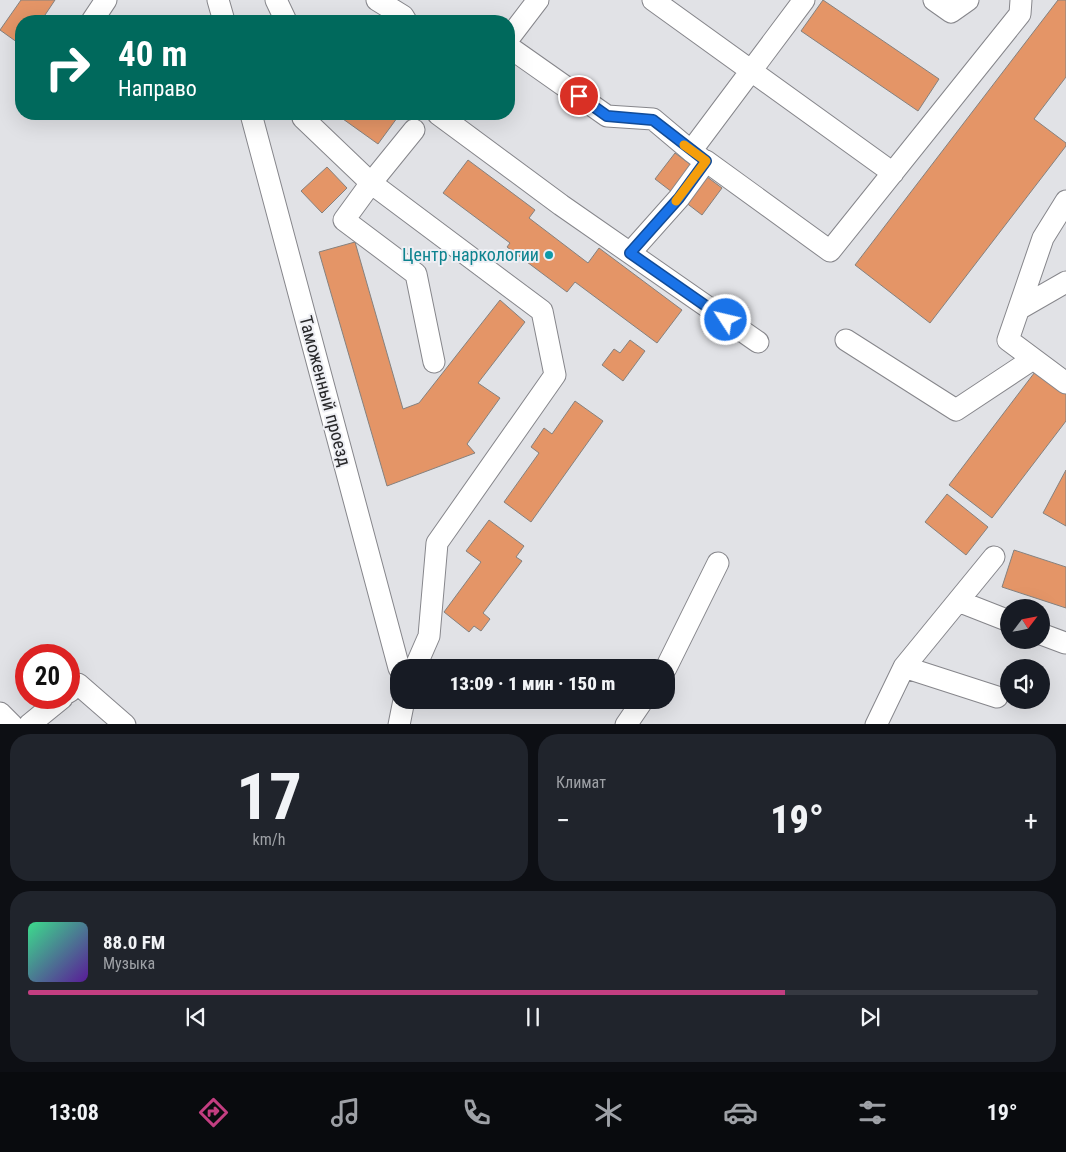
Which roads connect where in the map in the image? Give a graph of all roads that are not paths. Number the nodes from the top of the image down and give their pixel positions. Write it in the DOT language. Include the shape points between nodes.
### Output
graph roads {
  1 [pos="106,0"];
  2 [pos="218,0"];
  3 [pos="276,0"];
  4 [pos="377,0"];
  5 [pos="653,0"];
  6 [pos="804,0"];
  7 [pos="934,0"];
  8 [pos="968,0"];
  9 [pos="1021,0"];
  10 [pos="535,1"];
  11 [pos="96,15"];
  12 [pos="222,15"];
  13 [pos="283,15"];
  14 [pos="401,15"];
  15 [pos="515,29"];
  16 [pos="515,51"];
  17 [pos="751,72"];
  18 [pos="253,120"];
  19 [pos="305,120"];
  20 [pos="446,120"];
  21 [pos="414,130"];
  22 [pos="698,156"];
  23 [pos="893,173"];
  24 [pos="371,183"];
  25 [pos="1066,201"];
  26 [pos="630,253"];
  27 [pos="1066,282"];
  28 [pos="1019,309"];
  29 [pos="846,340"];
  30 [pos="758,342"];
  31 [pos="1033,359"];
  32 [pos="434,362"];
  33 [pos="1066,383"];
  34 [pos="994,557"];
  35 [pos="718,563"];
  36 [pos="958,601"];
  37 [pos="1000,617"];
  38 [pos="1050,637"];
  39 [pos="1065,643"];
  40 [pos="397,659"];
  41 [pos="419,659"];
  42 [pos="670,659"];
  43 [pos="904,667"];
  44 [pos="80,686"];
  45 [pos="997,697"];
  46 [pos="48,709"];
  47 [pos="402,709"];
  48 [pos="637,709"];
  49 [pos="0,714"];
  50 [pos="12,724"];
  51 [pos="29,724"];
  52 [pos="125,724"];
  53 [pos="400,724"];
  54 [pos="626,724"];
  55 [pos="876,724"];
  1 -- 11 [label="street"];
  2 -- 12 [label="street"];
  3 -- 13 [label="street"];
  4 -- 14 [label="street"];
  5 -- 17 [label="street"];
  6 -- 17 [label="street"];
  7 -- 8 [label="street" via="951,12"];
  9 -- 23 [label="street" via="1020,14"];
  10 -- 15 [label="street"];
  16 -- 22 [label="street" via="607,116 653,120"];
  17 -- 22 [label="street"];
  17 -- 23 [label="street"];
  18 -- 40 [label="street, Таможенный проезд"];
  19 -- 24 [label="street"];
  20 -- 26 [label="street"];
  21 -- 24 [label="street"];
  22 -- 23 [label="street" via="830,252"];
  22 -- 26 [label="street" via="679,198"];
  24 -- 32 [label="street" via="344,220 416,274"];
  24 -- 41 [label="street" via="542,312 555,375 437,543 429,636"];
  25 -- 28 [label="street" via="1043,238"];
  26 -- 30 [label="street"];
  27 -- 28 [label="street"];
  28 -- 31 [label="street" via="1008,340"];
  29 -- 31 [label="street" via="956,410"];
  31 -- 33 [label="street"];
  34 -- 36 [label="street"];
  35 -- 42 [label="street"];
  36 -- 37 [label="street"];
  36 -- 43 [label="street"];
  38 -- 39 [label="street"];
  43 -- 45 [label="street"];
  43 -- 55 [label="street"];
  44 -- 52 [label="street"];
  46 -- 51 [label="street"];
  47 -- 53 [label="street"];
  48 -- 54 [label="street"];
  49 -- 50 [label="street"];
}
